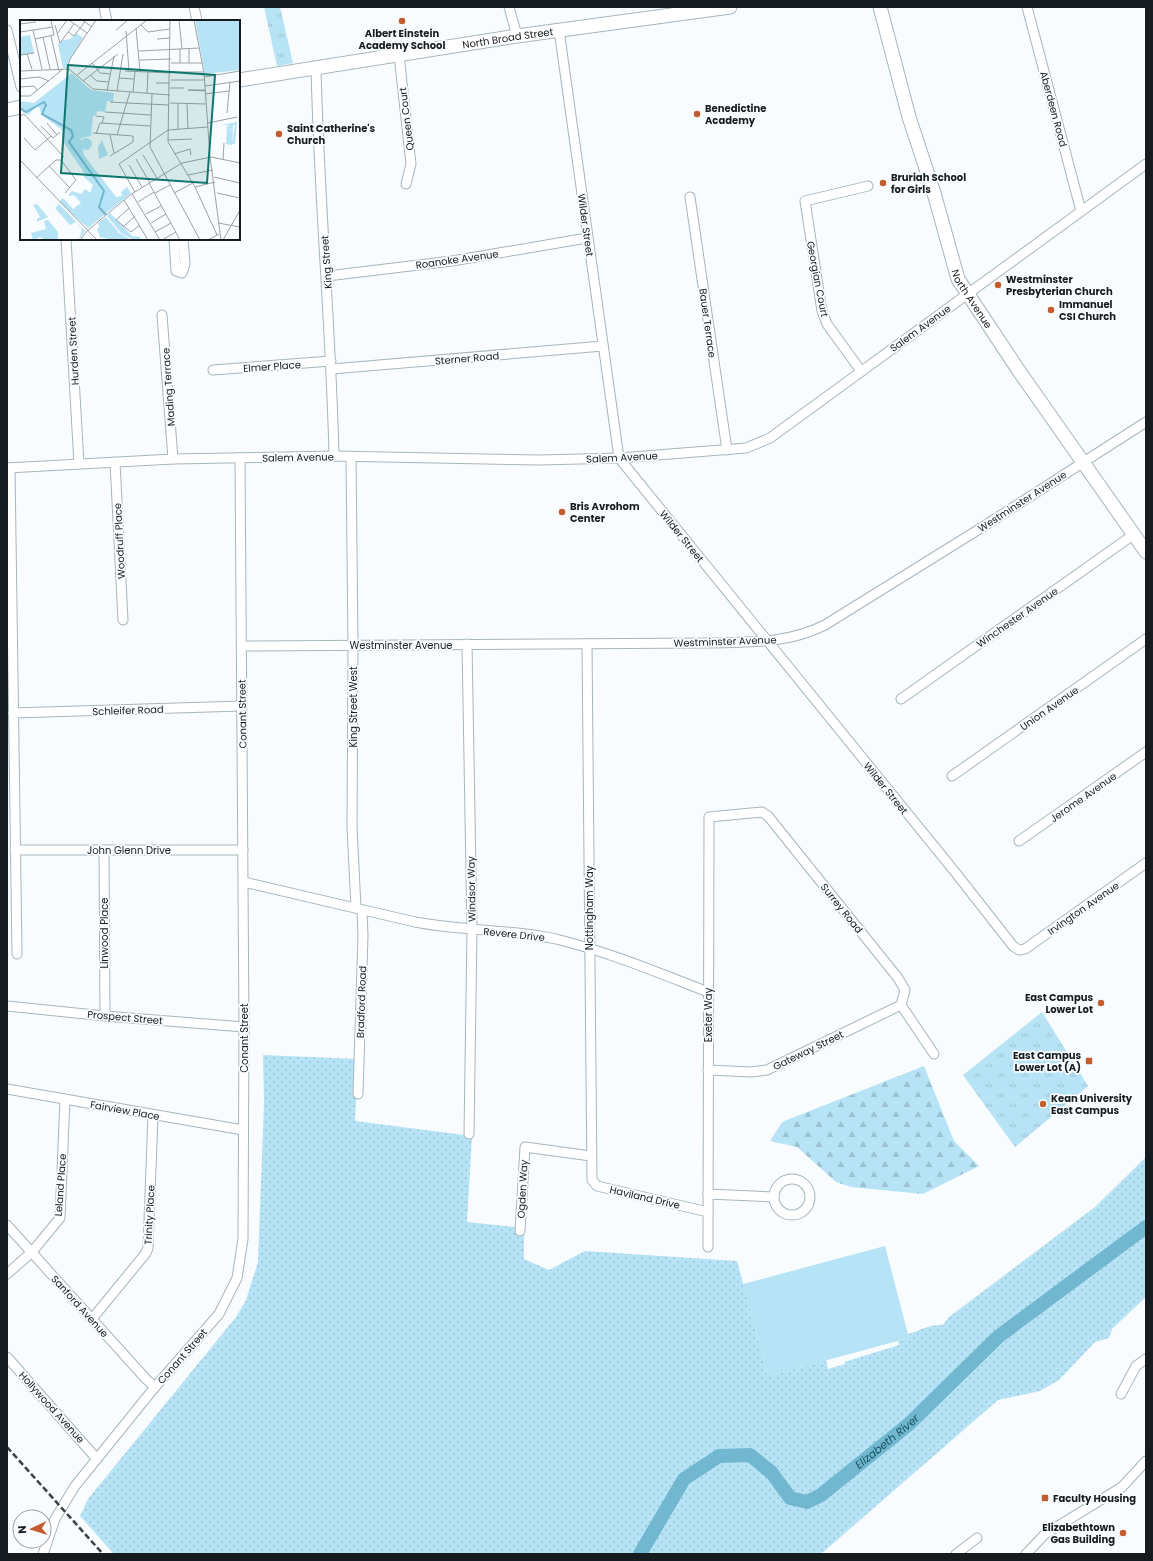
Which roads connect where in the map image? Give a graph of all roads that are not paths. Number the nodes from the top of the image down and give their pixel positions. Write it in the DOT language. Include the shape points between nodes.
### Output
graph roads {
  1 [pos="104,7"];
  2 [pos="194,7"];
  3 [pos="509,7"];
  4 [pos="730,7"];
  5 [pos="880,7"];
  6 [pos="1026,7"];
  7 [pos="107,20"];
  8 [pos="197,20"];
  9 [pos="7,30"];
  10 [pos="559,30"];
  11 [pos="517,36"];
  12 [pos="398,55"];
  13 [pos="316,68"];
  14 [pos="240,80"];
  15 [pos="20,82"];
  16 [pos="20,108"];
  17 [pos="7,110"];
  18 [pos="1146,164"];
  19 [pos="406,184"];
  20 [pos="868,186"];
  21 [pos="690,197"];
  22 [pos="1081,211"];
  23 [pos="587,238"];
  24 [pos="66,240"];
  25 [pos="174,240"];
  26 [pos="183,240"];
  27 [pos="327,276"];
  28 [pos="968,294"];
  29 [pos="162,315"];
  30 [pos="603,346"];
  31 [pos="332,365"];
  32 [pos="213,370"];
  33 [pos="861,371"];
  34 [pos="1146,422"];
  35 [pos="726,450"];
  36 [pos="334,456"];
  37 [pos="351,457"];
  38 [pos="240,458"];
  39 [pos="619,458"];
  40 [pos="173,459"];
  41 [pos="1082,461"];
  42 [pos="115,462"];
  43 [pos="79,464"];
  44 [pos="8,468"];
  45 [pos="1133,535"];
  46 [pos="1146,552"];
  47 [pos="123,620"];
  48 [pos="1146,639"];
  49 [pos="767,641"];
  50 [pos="467,644"];
  51 [pos="587,644"];
  52 [pos="353,645"];
  53 [pos="242,646"];
  54 [pos="901,699"];
  55 [pos="242,706"];
  56 [pos="13,713"];
  57 [pos="1146,752"];
  58 [pos="952,776"];
  59 [pos="11,794"];
  60 [pos="709,817"];
  61 [pos="1019,841"];
  62 [pos="15,850"];
  63 [pos="104,850"];
  64 [pos="244,850"];
  65 [pos="1146,863"];
  66 [pos="244,882"];
  67 [pos="359,909"];
  68 [pos="12,911"];
  69 [pos="472,930"];
  70 [pos="589,949"];
  71 [pos="1019,950"];
  72 [pos="18,954"];
  73 [pos="708,992"];
  74 [pos="901,1005"];
  75 [pos="7,1006"];
  76 [pos="105,1016"];
  77 [pos="244,1027"];
  78 [pos="934,1054"];
  79 [pos="708,1070"];
  80 [pos="7,1089"];
  81 [pos="358,1094"];
  82 [pos="65,1099"];
  83 [pos="153,1115"];
  84 [pos="243,1130"];
  85 [pos="469,1134"];
  86 [pos="590,1156"];
  87 [pos="591,1172"];
  88 [pos="708,1194"];
  89 [pos="774,1197"];
  90 [pos="708,1212"];
  91 [pos="7,1224"];
  92 [pos="520,1231"];
  93 [pos="708,1247"];
  94 [pos="32,1252"];
  95 [pos="7,1274"];
  96 [pos="92,1319"];
  97 [pos="7,1357"];
  98 [pos="1146,1359"];
  99 [pos="155,1387"];
  100 [pos="1121,1394"];
  101 [pos="96,1458"];
  102 [pos="1146,1461"];
  103 [pos="978,1538"];
  104 [pos="43,1554"];
  105 [pos="956,1554"];
  106 [pos="1026,1554"];
  1 -- 7 [label="street"];
  2 -- 8 [label="street"];
  3 -- 11 [label="street"];
  4 -- 10 [label="main road, North Broad Street"];
  5 -- 28 [label="main road, North Avenue" via="909,118 934,193 958,279"];
  6 -- 22 [label="street, Aberdeen Road"];
  9 -- 15 [label="street"];
  10 -- 11 [label="main road, North Broad Street"];
  10 -- 23 [label="street, Wilder Street"];
  11 -- 12 [label="main road, North Broad Street"];
  12 -- 13 [label="main road, North Broad Street"];
  12 -- 19 [label="street, Queen Court" via="411,164"];
  13 -- 14 [label="main road, North Broad Street"];
  13 -- 27 [label="street, King Street" via="320,188"];
  16 -- 17 [label="main road"];
  18 -- 22 [label="street, Salem Avenue"];
  20 -- 33 [label="street, Georgian Court" via="805,201 822,311 827,324"];
  21 -- 35 [label="street, Bauer Terrace"];
  22 -- 28 [label="street, Salem Avenue"];
  23 -- 27 [label="street, Roanoke Avenue" via="452,261"];
  23 -- 30 [label="street, Wilder Street"];
  24 -- 43 [label="street, Hurden Street"];
  25 -- 26 [label="street" via="176,271 182,273 185,264"];
  27 -- 31 [label="street, King Street"];
  28 -- 33 [label="street, Salem Avenue"];
  28 -- 41 [label="main road, North Avenue"];
  29 -- 40 [label="street, Mading Terrace"];
  30 -- 31 [label="street, Sterner Road"];
  30 -- 39 [label="street, Wilder Street"];
  31 -- 32 [label="street, Elmer Place"];
  31 -- 36 [label="street, King Street"];
  33 -- 35 [label="street, Salem Avenue" via="770,438 746,448"];
  34 -- 41 [label="street, Westminster Avenue"];
  35 -- 39 [label="street, Salem Avenue"];
  36 -- 37 [label="street, Salem Avenue"];
  36 -- 38 [label="street, Salem Avenue"];
  37 -- 39 [label="street, Salem Avenue" via="540,460"];
  37 -- 52 [label="street, King Street West"];
  38 -- 40 [label="street, Salem Avenue"];
  38 -- 53 [label="street, Conant Street"];
  39 -- 49 [label="street, Wilder Street"];
  40 -- 42 [label="street, Salem Avenue"];
  41 -- 45 [label="main road, North Avenue"];
  41 -- 49 [label="street, Westminster Avenue" via="981,528 825,625 791,638"];
  42 -- 43 [label="street, Salem Avenue"];
  42 -- 47 [label="street, Woodruff Place"];
  43 -- 44 [label="street, Salem Avenue"];
  44 -- 56 [label="street"];
  45 -- 46 [label="main road, North Avenue"];
  45 -- 54 [label="street, Winchester Avenue"];
  48 -- 58 [label="street, Union Avenue"];
  49 -- 51 [label="street, Westminster Avenue"];
  49 -- 71 [label="street, Wilder Street" via="1013,946"];
  50 -- 51 [label="street, Westminster Avenue"];
  50 -- 52 [label="street, Westminster Avenue"];
  50 -- 69 [label="street, Windsor Way"];
  51 -- 70 [label="street, Nottingham Way"];
  52 -- 53 [label="street, Westminster Avenue"];
  52 -- 67 [label="street, King Street West" via="352,826"];
  53 -- 55 [label="street, Conant Street"];
  55 -- 56 [label="street, Schleifer Road"];
  55 -- 64 [label="street, Conant Street"];
  56 -- 59 [label="street"];
  57 -- 61 [label="street, Jerome Avenue"];
  59 -- 62 [label="street"];
  60 -- 73 [label="street, Exeter Way"];
  60 -- 74 [label="street, Surrey Road" via="762,812 768,816 898,978 905,990"];
  62 -- 63 [label="street, John Glenn Drive"];
  62 -- 68 [label="street"];
  63 -- 64 [label="street, John Glenn Drive"];
  63 -- 76 [label="street, Linwood Place"];
  64 -- 66 [label="street, Conant Street"];
  65 -- 71 [label="street, Irvington Avenue" via="1025,949"];
  66 -- 67 [label="street, Revere Drive"];
  66 -- 77 [label="street, Conant Street"];
  67 -- 69 [label="street, Revere Drive" via="439,927"];
  67 -- 81 [label="street, Bradford Road" via="363,936"];
  68 -- 72 [label="street"];
  69 -- 70 [label="street, Revere Drive" via="530,935"];
  69 -- 85 [label="street, Windsor Way"];
  70 -- 73 [label="street, Revere Drive"];
  70 -- 86 [label="street, Nottingham Way"];
  73 -- 79 [label="street, Exeter Way"];
  74 -- 78 [label="street"];
  74 -- 79 [label="street, Gateway Street" via="767,1070"];
  75 -- 76 [label="street, Prospect Street"];
  76 -- 77 [label="street, Prospect Street"];
  77 -- 84 [label="street, Conant Street"];
  79 -- 88 [label="street, Exeter Way"];
  80 -- 82 [label="street, Fairview Place"];
  82 -- 83 [label="street, Fairview Place"];
  82 -- 94 [label="street, Leland Place" via="60,1218"];
  83 -- 84 [label="street, Fairview Place"];
  83 -- 96 [label="street, Trinity Place" via="148,1248"];
  84 -- 99 [label="street, Conant Street" via="243,1239 237,1278 219,1314"];
  86 -- 87 [label="street, Nottingham Way"];
  86 -- 92 [label="street, Ogden Way" via="525,1147"];
  87 -- 90 [label="street, Haviland Drive" via="592,1180 597,1186"];
  88 -- 89 [label="street"];
  88 -- 90 [label="street, Exeter Way"];
  90 -- 93 [label="street, Exeter Way"];
  91 -- 94 [label="street, Sanford Avenue"];
  94 -- 95 [label="street, Leland Place"];
  94 -- 96 [label="street, Sanford Avenue"];
  96 -- 99 [label="street, Sanford Avenue"];
  97 -- 101 [label="street, Hollywood Avenue"];
  98 -- 100 [label="street" via="1136,1366"];
  99 -- 101 [label="street, Conant Street"];
  101 -- 104 [label="street, Conant Street" via="54,1519"];
  102 -- 106 [label="street" via="1122,1487 1045,1534"];
  103 -- 105 [label="street"];
}
